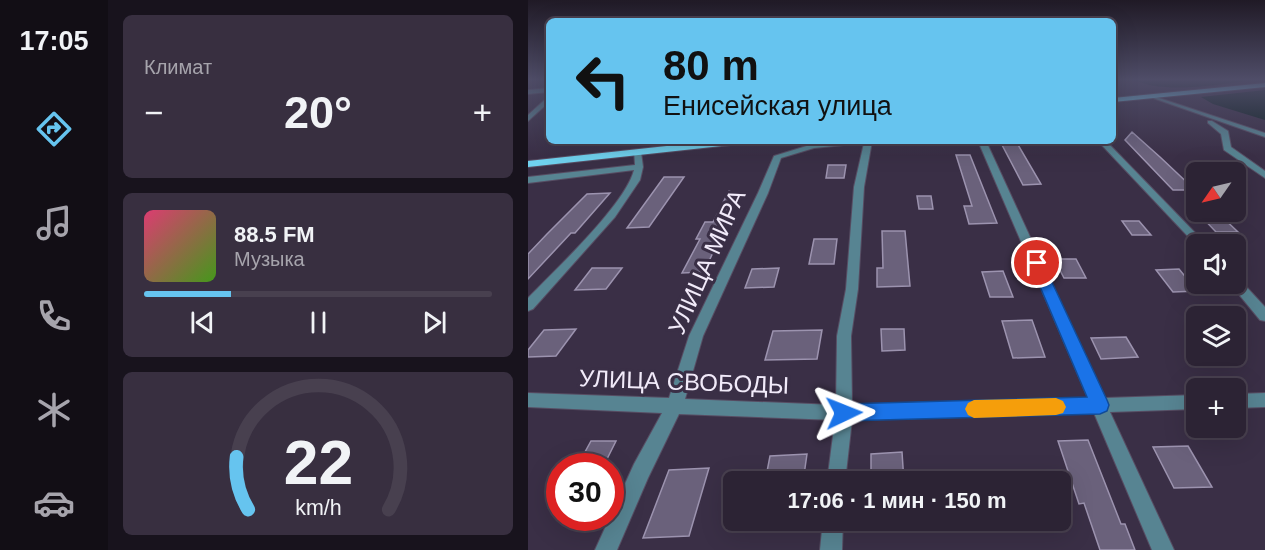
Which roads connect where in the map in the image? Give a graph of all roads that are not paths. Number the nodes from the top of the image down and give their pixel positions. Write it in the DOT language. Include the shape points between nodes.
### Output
graph roads {
  1 [pos="542,105"];
  2 [pos="1175,105"];
  3 [pos="1197,113"];
  4 [pos="528,119"];
  5 [pos="1265,135"];
  6 [pos="712,144"];
  7 [pos="834,144"];
  8 [pos="866,144"];
  9 [pos="983,144"];
  10 [pos="1105,144"];
  11 [pos="637,152"];
  12 [pos="528,164"];
  13 [pos="639,167"];
  14 [pos="1265,175"];
  15 [pos="528,180"];
  16 [pos="1191,234"];
  17 [pos="1246,294"];
  18 [pos="528,306"];
  19 [pos="1265,316"];
  20 [pos="528,400"];
  21 [pos="1265,400"];
  22 [pos="1246,401"];
  23 [pos="1186,402"];
  24 [pos="675,404"];
  25 [pos="1100,405"];
  26 [pos="844,413"];
  27 [pos="837,471"];
  28 [pos="832,531"];
  29 [pos="606,550"];
  30 [pos="831,550"];
  31 [pos="1163,550"];
  1 -- 4 [label="street"];
  2 -- 3 [label="street"];
  3 -- 5 [label="street"];
  3 -- 14 [label="street" via="1225,133 1227,148"];
  6 -- 11 [label="main road"];
  7 -- 24 [label="street, УЛИЦА МИРА" via="778,156 696,336"];
  8 -- 26 [label="street" via="844,336"];
  9 -- 25 [label="street"];
  10 -- 16 [label="street"];
  11 -- 12 [label="main road"];
  11 -- 13 [label="street"];
  13 -- 15 [label="street"];
  13 -- 18 [label="street" via="636,180 610,217"];
  17 -- 19 [label="street"];
  20 -- 24 [label="street, УЛИЦА СВОБОДЫ"];
  21 -- 22 [label="street"];
  23 -- 25 [label="street, УЛИЦА СВОБОДЫ"];
  24 -- 26 [label="street, УЛИЦА СВОБОДЫ"];
  24 -- 29 [label="street, УЛИЦА МИРА" via="640,471"];
  25 -- 26 [label="street, УЛИЦА СВОБОДЫ"];
  25 -- 31 [label="street"];
  26 -- 27 [label="street"];
  28 -- 30 [label="street"];
}
